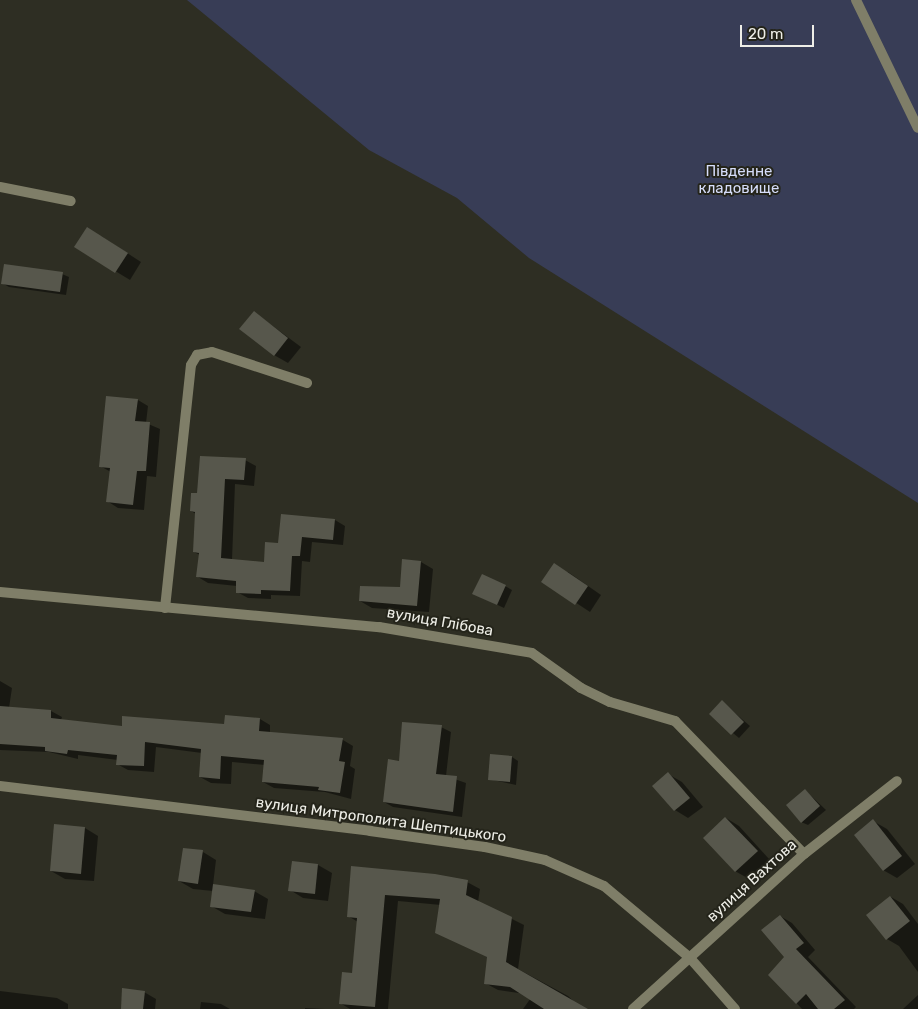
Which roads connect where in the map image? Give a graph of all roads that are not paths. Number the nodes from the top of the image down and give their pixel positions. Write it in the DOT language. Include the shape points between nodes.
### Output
graph roads {
  1 [pos="856,0"];
  2 [pos="918,128"];
  3 [pos="0,187"];
  4 [pos="71,201"];
  5 [pos="306,383"];
  6 [pos="0,592"];
  7 [pos="165,608"];
  8 [pos="897,781"];
  9 [pos="0,786"];
  10 [pos="804,854"];
  11 [pos="690,958"];
  12 [pos="632,1009"];
  13 [pos="735,1009"];
  1 -- 2 [label="street"];
  3 -- 4 [label="street"];
  5 -- 7 [label="street" via="212,352 197,355 191,365"];
  6 -- 7 [label="street, вулиця Глібова"];
  7 -- 10 [label="street, вулиця Глібова" via="379,627 532,653 581,688 610,702 675,721"];
  8 -- 10 [label="street, вулиця Вахтова"];
  9 -- 11 [label="street, вулиця Митрополита Шептицького" via="379,832 484,847 545,860 604,886"];
  10 -- 11 [label="street, вулиця Вахтова"];
  11 -- 12 [label="street, вулиця Вахтова"];
  11 -- 13 [label="street, вулиця Митрополита Шептицького"];
}
